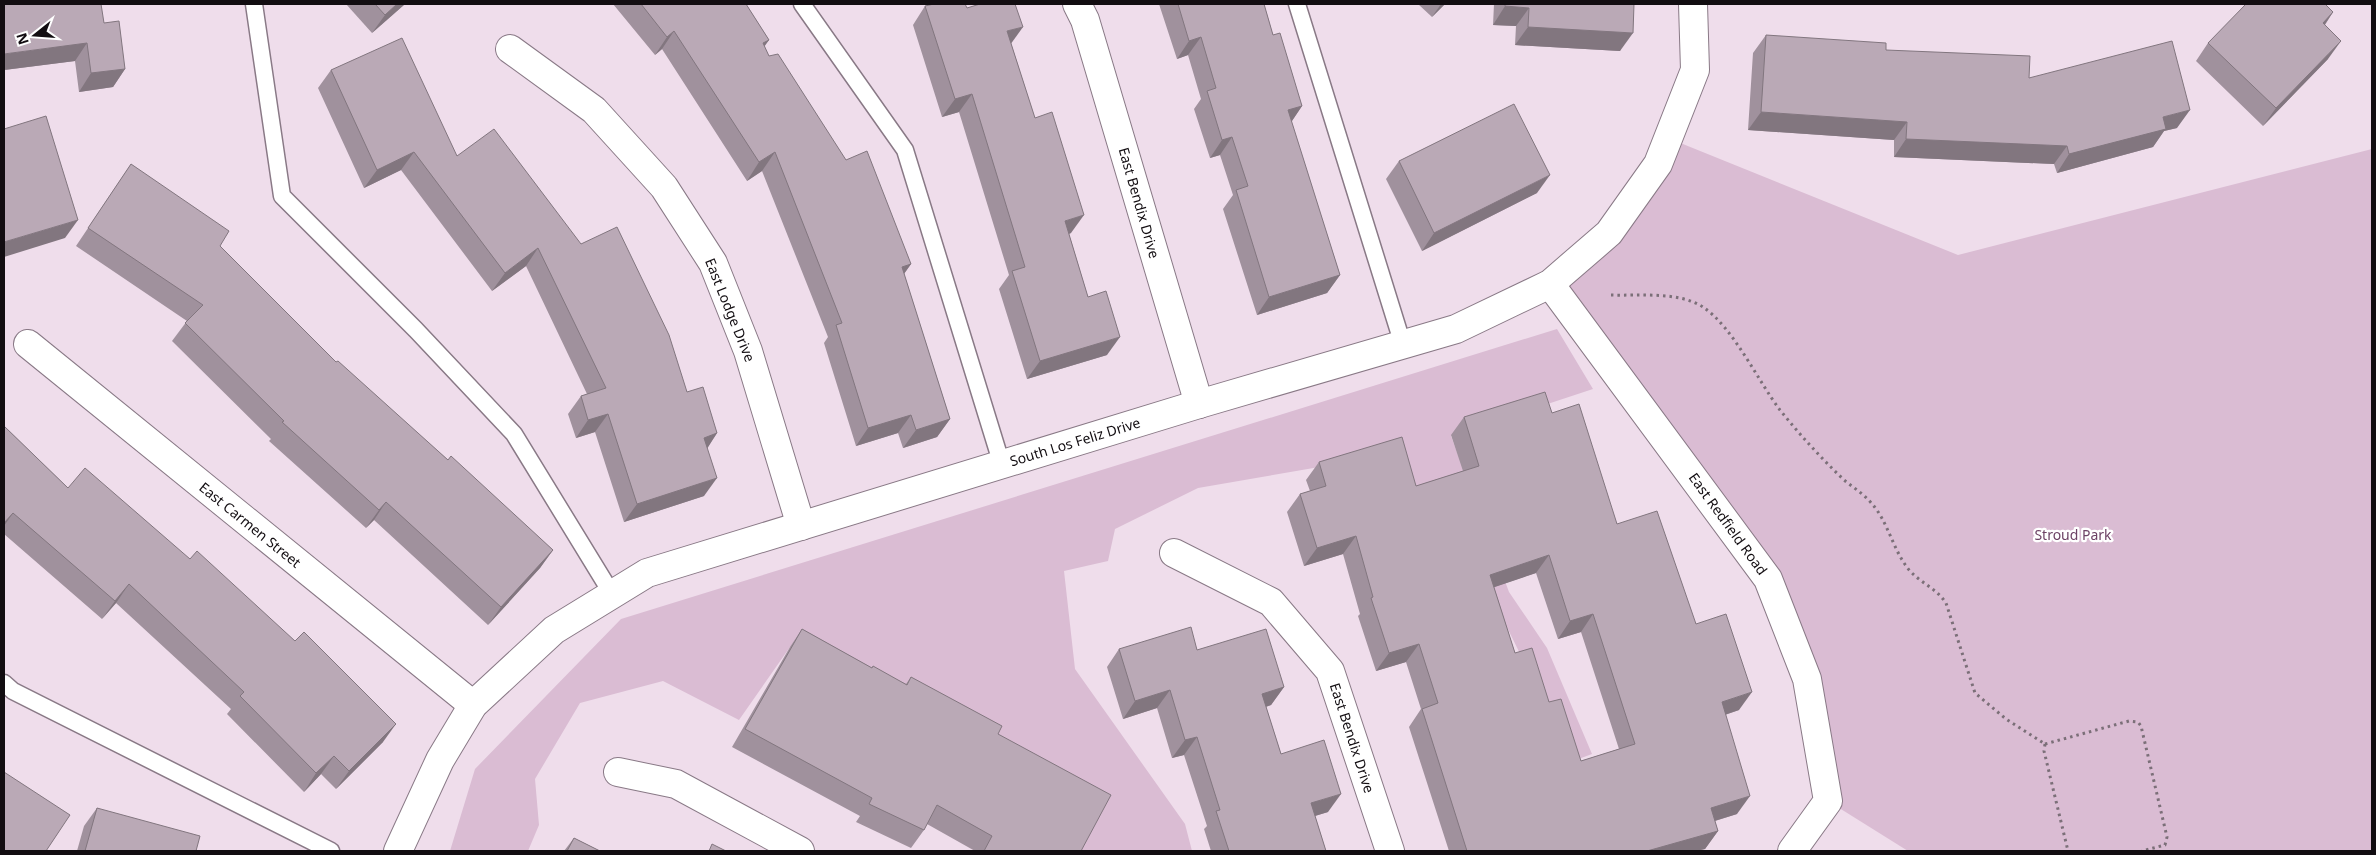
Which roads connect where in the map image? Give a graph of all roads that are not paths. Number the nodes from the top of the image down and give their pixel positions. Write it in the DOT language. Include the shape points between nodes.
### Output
graph roads {
  1 [pos="254,4"];
  2 [pos="802,4"];
  3 [pos="1077,4"];
  4 [pos="1297,4"];
  5 [pos="1693,4"];
  6 [pos="510,49"];
  7 [pos="1550,284"];
  8 [pos="28,344"];
  9 [pos="1403,345"];
  10 [pos="1199,404"];
  11 [pos="1002,465"];
  12 [pos="801,526"];
  13 [pos="1174,553"];
  14 [pos="612,594"];
  15 [pos="4,683"];
  16 [pos="473,705"];
  17 [pos="618,772"];
  18 [pos="331,851"];
  19 [pos="398,851"];
  20 [pos="800,851"];
  21 [pos="1390,851"];
  22 [pos="1792,851"];
  1 -- 14 [label="lane" via="282,196 514,434"];
  2 -- 11 [label="lane" via="905,150"];
  3 -- 10 [label="street, East Bendix Drive" via="1085,20"];
  4 -- 9 [label="lane"];
  5 -- 7 [label="street, South Los Feliz Drive" via="1695,70 1658,164 1609,233"];
  6 -- 12 [label="street, East Lodge Drive" via="594,110 664,187 713,263 748,351"];
  7 -- 9 [label="street, South Los Feliz Drive" via="1456,330"];
  7 -- 22 [label="street, East Redfield Road" via="1768,579 1806,678 1828,801"];
  8 -- 16 [label="street, East Carmen Street"];
  9 -- 10 [label="street, South Los Feliz Drive"];
  10 -- 11 [label="street, South Los Feliz Drive"];
  11 -- 12 [label="street, South Los Feliz Drive"];
  12 -- 14 [label="street, South Los Feliz Drive" via="647,573"];
  13 -- 21 [label="street, East Bendix Drive" via="1271,602 1330,671"];
  14 -- 16 [label="street, South Los Feliz Drive" via="554,630"];
  15 -- 18 [label="lane" via="13,691"];
  16 -- 19 [label="street, South Los Feliz Drive" via="440,760"];
  17 -- 20 [label="street" via="676,784"];
}
